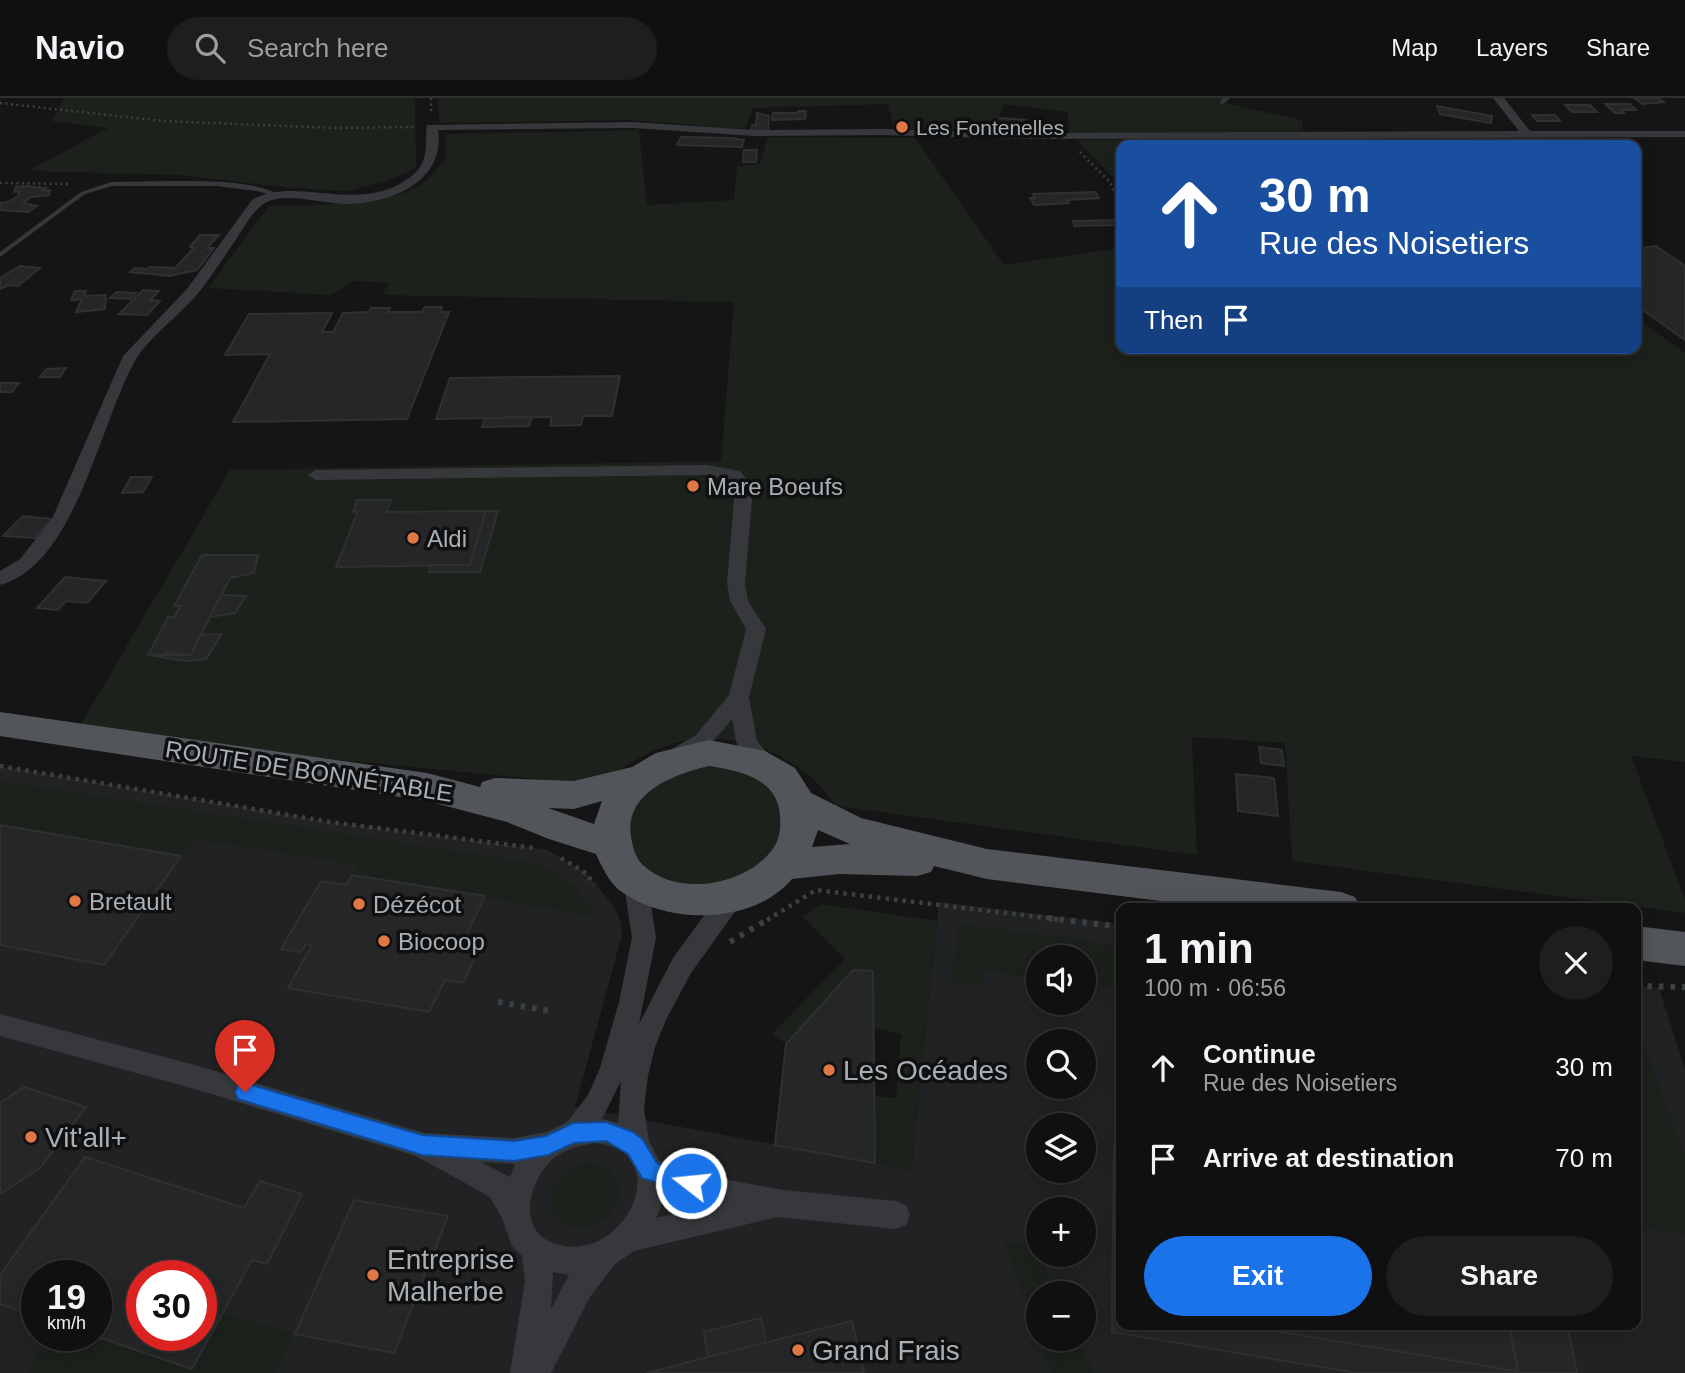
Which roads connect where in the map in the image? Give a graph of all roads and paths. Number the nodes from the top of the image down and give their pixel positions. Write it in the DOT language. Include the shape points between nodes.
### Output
graph roads {
  1 [pos="1498,98"];
  2 [pos="0,103"];
  3 [pos="431,127"];
  4 [pos="1526,133"];
  5 [pos="1685,134"];
  6 [pos="1064,136"];
  7 [pos="0,183"];
  8 [pos="96,187"];
  9 [pos="278,195"];
  10 [pos="1115,195"];
  11 [pos="0,254"];
  12 [pos="316,475"];
  13 [pos="0,579"];
  14 [pos="739,697"];
  15 [pos="0,724"];
  16 [pos="672,760"];
  17 [pos="0,766"];
  18 [pos="769,768"];
  19 [pos="640,778"];
  20 [pos="427,787"];
  21 [pos="799,803"];
  22 [pos="612,844"];
  23 [pos="548,850"];
  24 [pos="557,855"];
  25 [pos="784,864"];
  26 [pos="987,864"];
  27 [pos="618,885"];
  28 [pos="735,895"];
  29 [pos="1300,903"];
  30 [pos="1116,926"];
  31 [pos="1641,944"];
  32 [pos="719,949"];
  33 [pos="1685,949"];
  34 [pos="1641,986"];
  35 [pos="1685,987"];
  36 [pos="498,1002"];
  37 [pos="550,1011"];
  38 [pos="0,1025"];
  39 [pos="575,1132"];
  40 [pos="422,1145"];
  41 [pos="548,1145"];
  42 [pos="643,1159"];
  43 [pos="784,1204"];
  44 [pos="516,1213"];
  45 [pos="896,1215"];
  46 [pos="630,1238"];
  47 [pos="535,1248"];
  48 [pos="604,1255"];
  49 [pos="526,1373"];
  50 [pos="534,1373"];
  1 -- 4 [label="street"];
  2 -- 3 [label="path" via="163,121"];
  3 -- 6 [label="street" via="634,125 755,133"];
  3 -- 9 [label="street" via="430,162 409,184 355,200"];
  4 -- 5 [label="street"];
  4 -- 6 [label="street"];
  6 -- 10 [label="path" via="1110,183"];
  7 -- 8 [label="path"];
  8 -- 9 [label="lane" via="217,184"];
  8 -- 11 [label="lane"];
  9 -- 13 [label="street" via="256,203 192,292 130,356 60,520 26,564"];
  12 -- 14 [label="street" via="707,470 734,475 744,487 736,583 739,601 756,629"];
  14 -- 16 [label="street" via="703,740"];
  14 -- 18 [label="street" via="747,743"];
  15 -- 20 [label="main road, ROUTE DE BONNÉTABLE"];
  16 -- 18 [label="main road" via="727,754"];
  16 -- 19 [label="main road"];
  17 -- 23 [label="path" via="330,822"];
  18 -- 21 [label="main road" via="788,784"];
  19 -- 20 [label="main road" via="574,795"];
  19 -- 22 [label="main road" via="616,807"];
  20 -- 22 [label="main road, ROUTE DE BONNÉTABLE" via="516,810"];
  21 -- 25 [label="main road" via="800,837"];
  21 -- 26 [label="main road" via="851,830"];
  22 -- 27 [label="main road" via="622,866"];
  24 -- 27 [label="path"];
  25 -- 26 [label="main road" via="839,859"];
  25 -- 28 [label="main road" via="765,881"];
  26 -- 29 [label="main road"];
  27 -- 28 [label="main road" via="682,899"];
  27 -- 39 [label="street" via="644,938 613,1068 598,1103"];
  28 -- 42 [label="street" via="693,948 642,1046 630,1107"];
  30 -- 32 [label="path" via="816,890"];
  31 -- 33 [label="main road"];
  34 -- 35 [label="path"];
  36 -- 37 [label="path"];
  38 -- 40 [label="street"];
  39 -- 41 [label="street"];
  39 -- 42 [label="street" via="611,1133"];
  40 -- 41 [label="street" via="514,1151"];
  40 -- 44 [label="street" via="500,1187"];
  41 -- 44 [label="street" via="523,1174"];
  42 -- 43 [label="street" via="728,1194"];
  42 -- 46 [label="street" via="650,1202"];
  43 -- 45 [label="street"];
  43 -- 46 [label="street"];
  44 -- 47 [label="street" via="524,1236"];
  46 -- 48 [label="street"];
  47 -- 48 [label="street" via="566,1261"];
  47 -- 49 [label="street" via="540,1282"];
  48 -- 50 [label="street" via="579,1286"];
}
